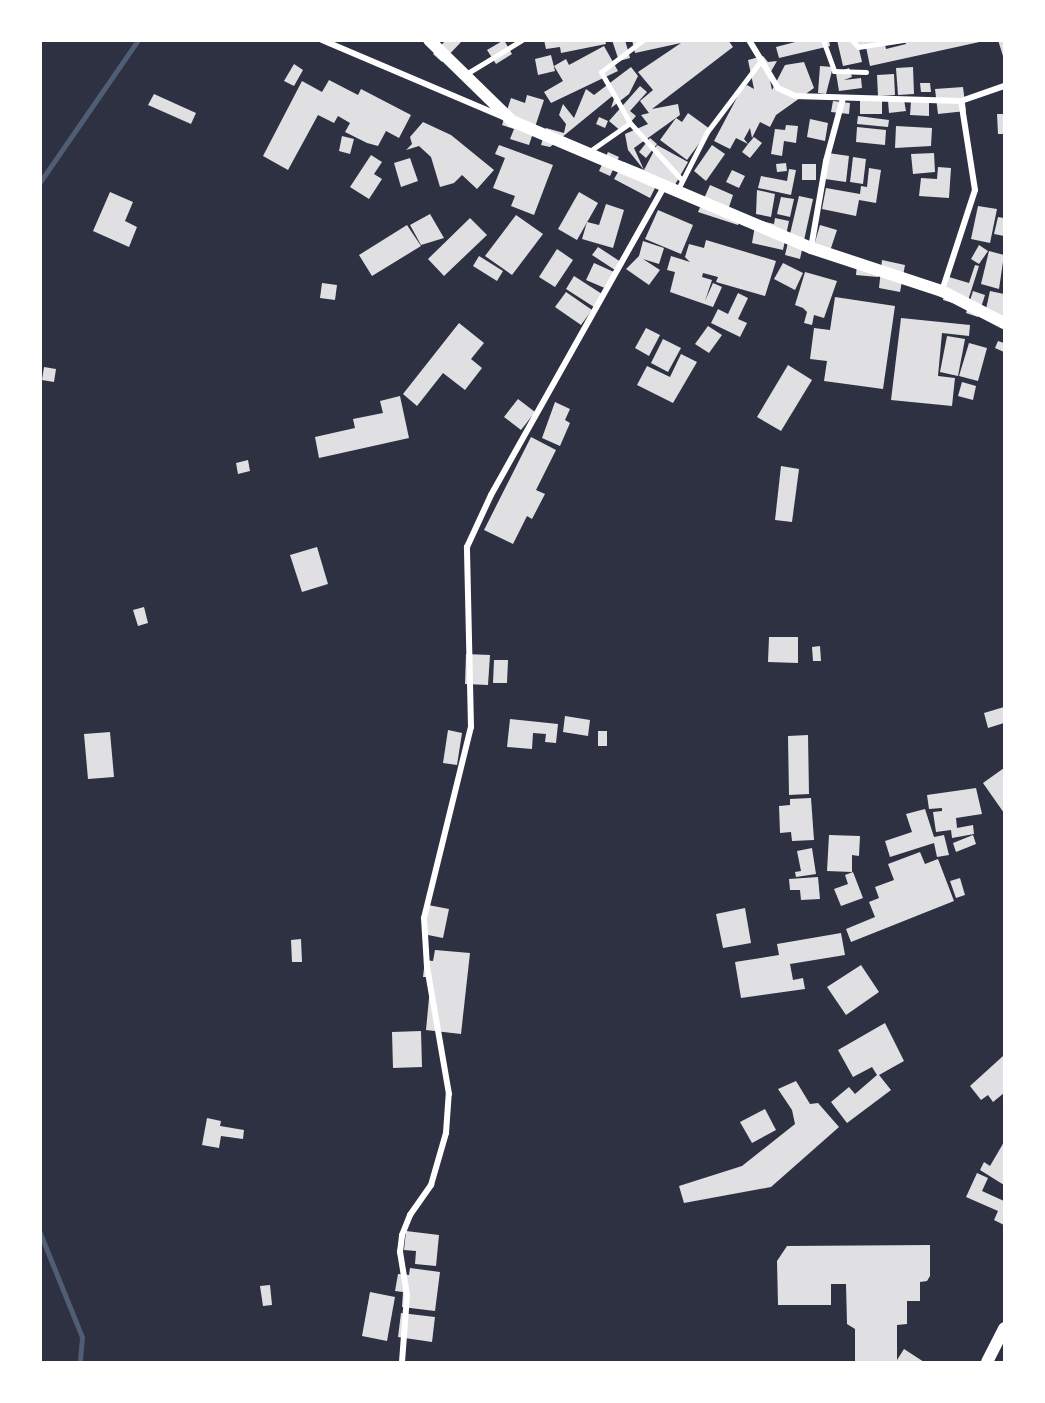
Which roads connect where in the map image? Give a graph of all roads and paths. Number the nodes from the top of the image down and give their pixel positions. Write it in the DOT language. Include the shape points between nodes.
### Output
graph roads {
  1 [pos="322,40"];
  2 [pos="429,40"];
  3 [pos="522,40"];
  4 [pos="644,40"];
  5 [pos="749,40"];
  6 [pos="823,40"];
  7 [pos="852,40"];
  8 [pos="904,40"];
  9 [pos="760,62"];
  10 [pos="866,72"];
  11 [pos="466,74"];
  12 [pos="1005,86"];
  13 [pos="843,98"];
  14 [pos="961,101"];
  15 [pos="512,121"];
  16 [pos="630,123"];
  17 [pos="584,155"];
  18 [pos="681,179"];
  19 [pos="664,187"];
  20 [pos="677,192"];
  21 [pos="811,248"];
  22 [pos="942,291"];
  23 [pos="1005,323"];
  24 [pos="1005,1328"];
  25 [pos="402,1362"];
  26 [pos="987,1362"];
  1 -- 15 [label="street"];
  2 -- 11 [label="main road"];
  3 -- 11 [label="street"];
  4 -- 16 [label="street" via="601,72"];
  5 -- 9 [label="street"];
  6 -- 10 [label="street" via="834,71"];
  7 -- 8 [label="street" via="858,47"];
  9 -- 13 [label="street" via="787,94"];
  9 -- 18 [label="street" via="706,132"];
  11 -- 15 [label="main road"];
  12 -- 14 [label="street"];
  13 -- 14 [label="street"];
  13 -- 21 [label="street" via="826,161"];
  14 -- 22 [label="street" via="975,190"];
  15 -- 17 [label="main road"];
  16 -- 17 [label="street"];
  16 -- 18 [label="street"];
  17 -- 19 [label="main road"];
  18 -- 20 [label="street"];
  19 -- 20 [label="main road"];
  19 -- 25 [label="street" via="501,477 467,547 471,726 424,918 427,967 449,1094 446,1133 431,1185 410,1215 402,1235 400,1252 407,1295"];
  20 -- 21 [label="main road"];
  21 -- 22 [label="main road"];
  22 -- 23 [label="main road"];
  24 -- 26 [label="main road"];
}
